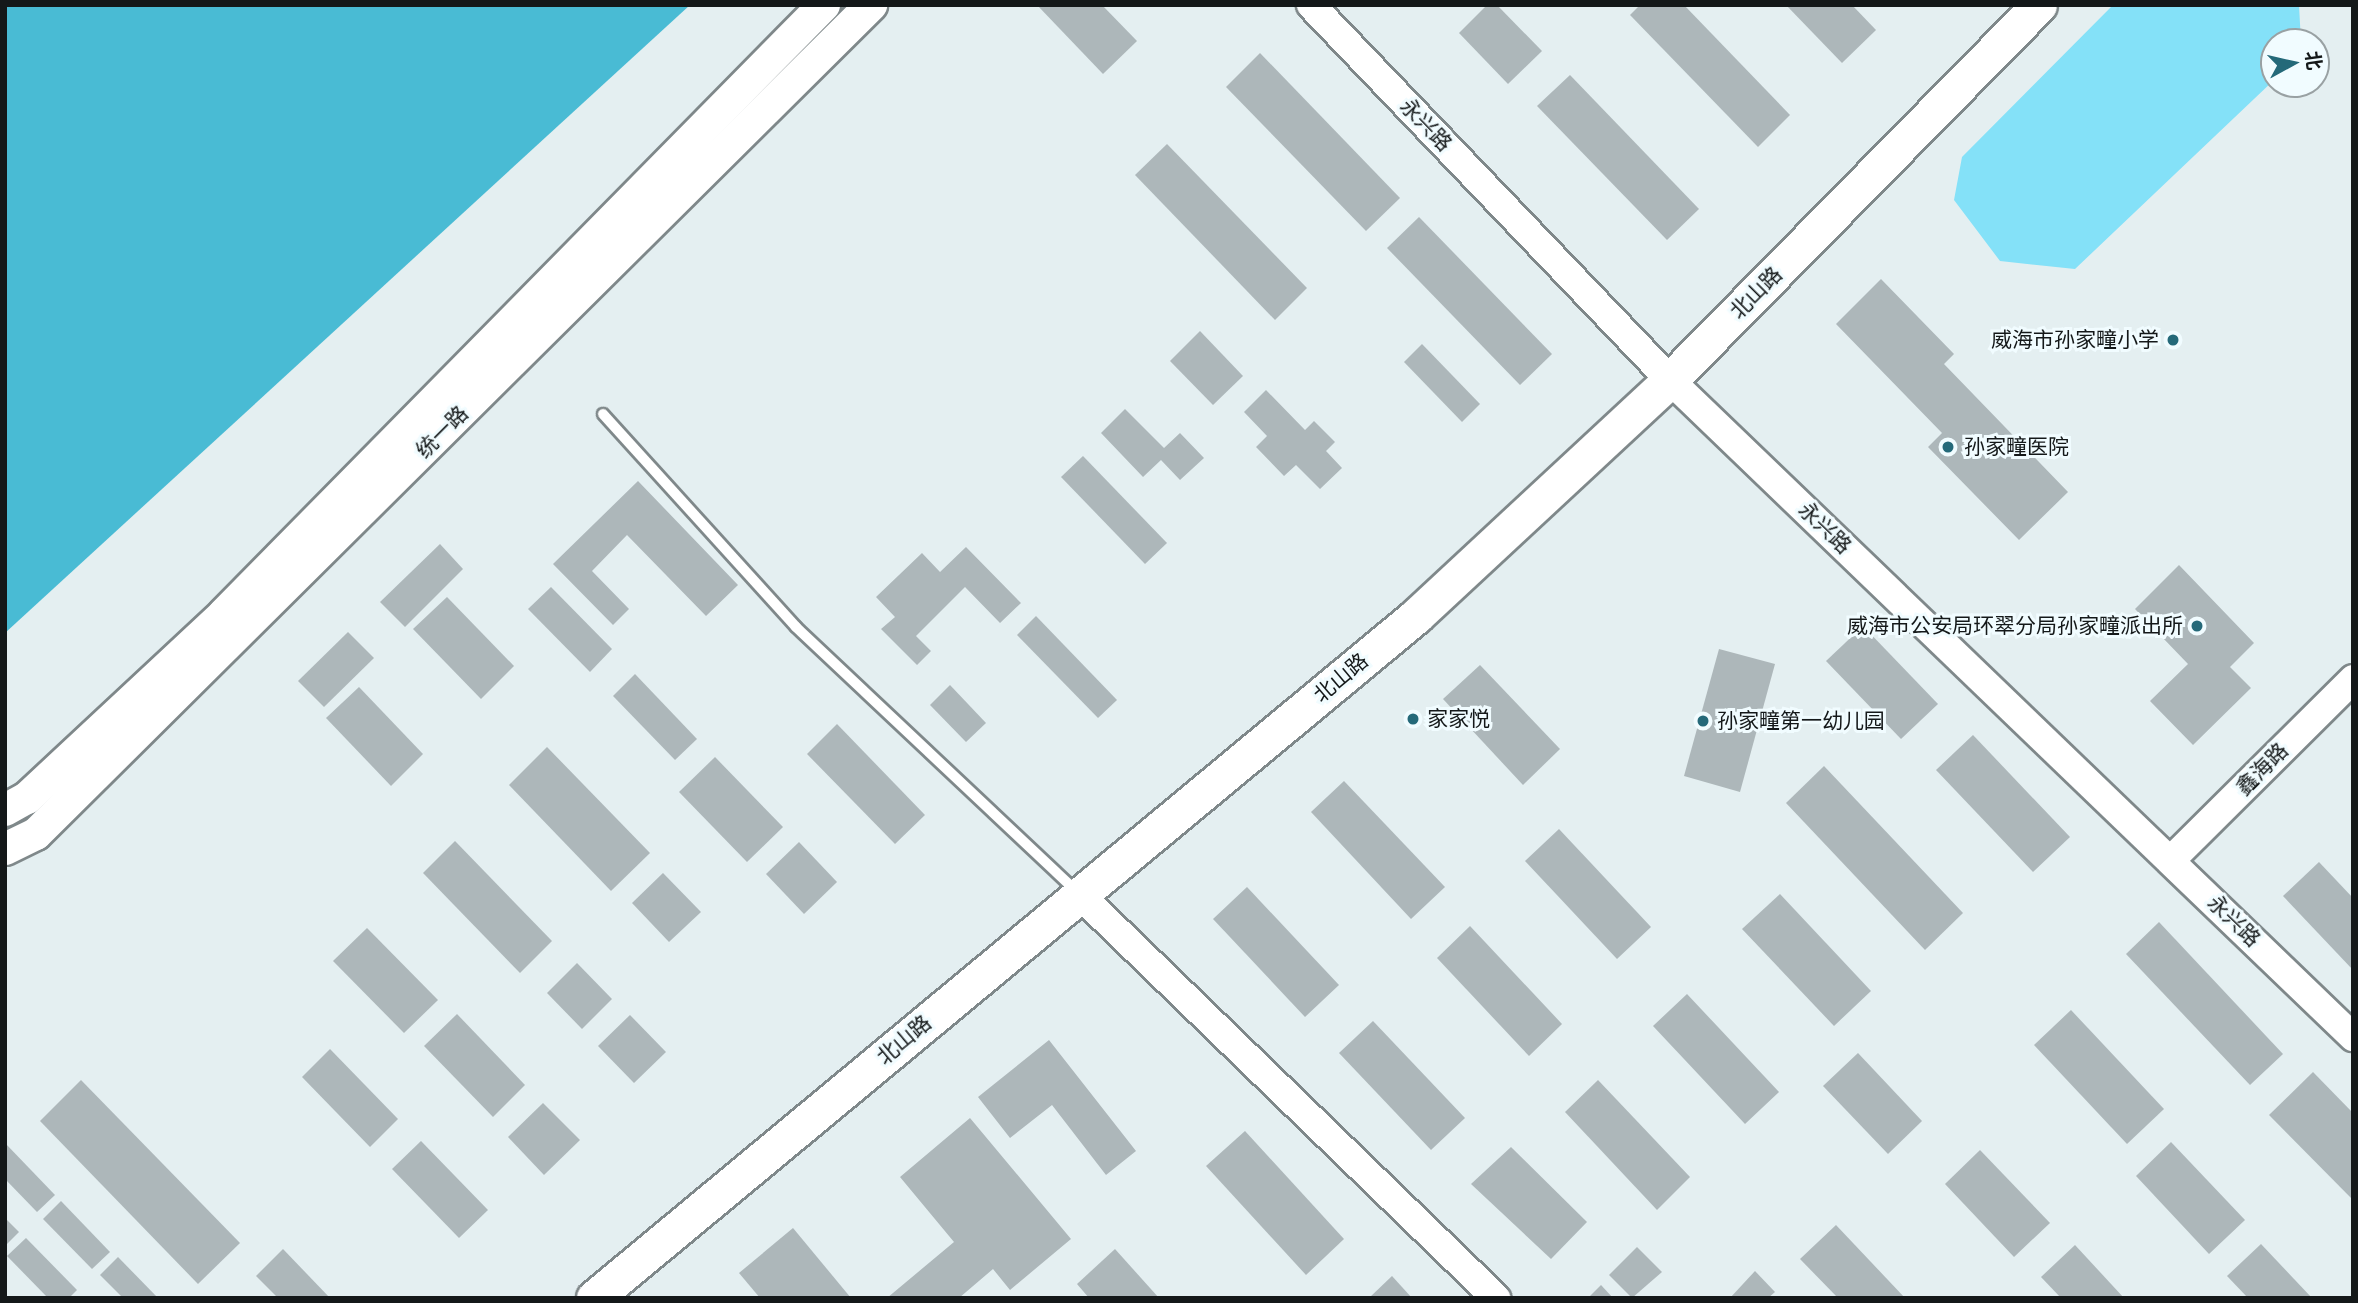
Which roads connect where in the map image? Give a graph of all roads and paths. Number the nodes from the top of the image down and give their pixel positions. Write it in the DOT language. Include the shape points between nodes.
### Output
graph roads {
  1 [pos="824,5"];
  2 [pos="871,5"];
  3 [pos="1311,5"];
  4 [pos="2039,5"];
  5 [pos="1670,380"];
  6 [pos="603,414"];
  7 [pos="2353,679"];
  8 [pos="5,810"];
  9 [pos="5,849"];
  10 [pos="2171,860"];
  11 [pos="1079,894"];
  12 [pos="2353,1037"];
  13 [pos="594,1298"];
  14 [pos="1496,1298"];
  1 -- 8 [label="main road, 统一路" via="224,614 27,798"];
  2 -- 9 [label="main road, 统一路" via="36,834"];
  3 -- 5 [label="street, 永兴路"];
  4 -- 5 [label="main road, 北山路"];
  5 -- 10 [label="street, 永兴路"];
  5 -- 11 [label="main road, 北山路" via="1416,616"];
  6 -- 11 [label="lane" via="796,627"];
  7 -- 10 [label="street, 鑫海路"];
  10 -- 12 [label="street, 永兴路"];
  11 -- 13 [label="main road, 北山路"];
  11 -- 14 [label="street"];
}
